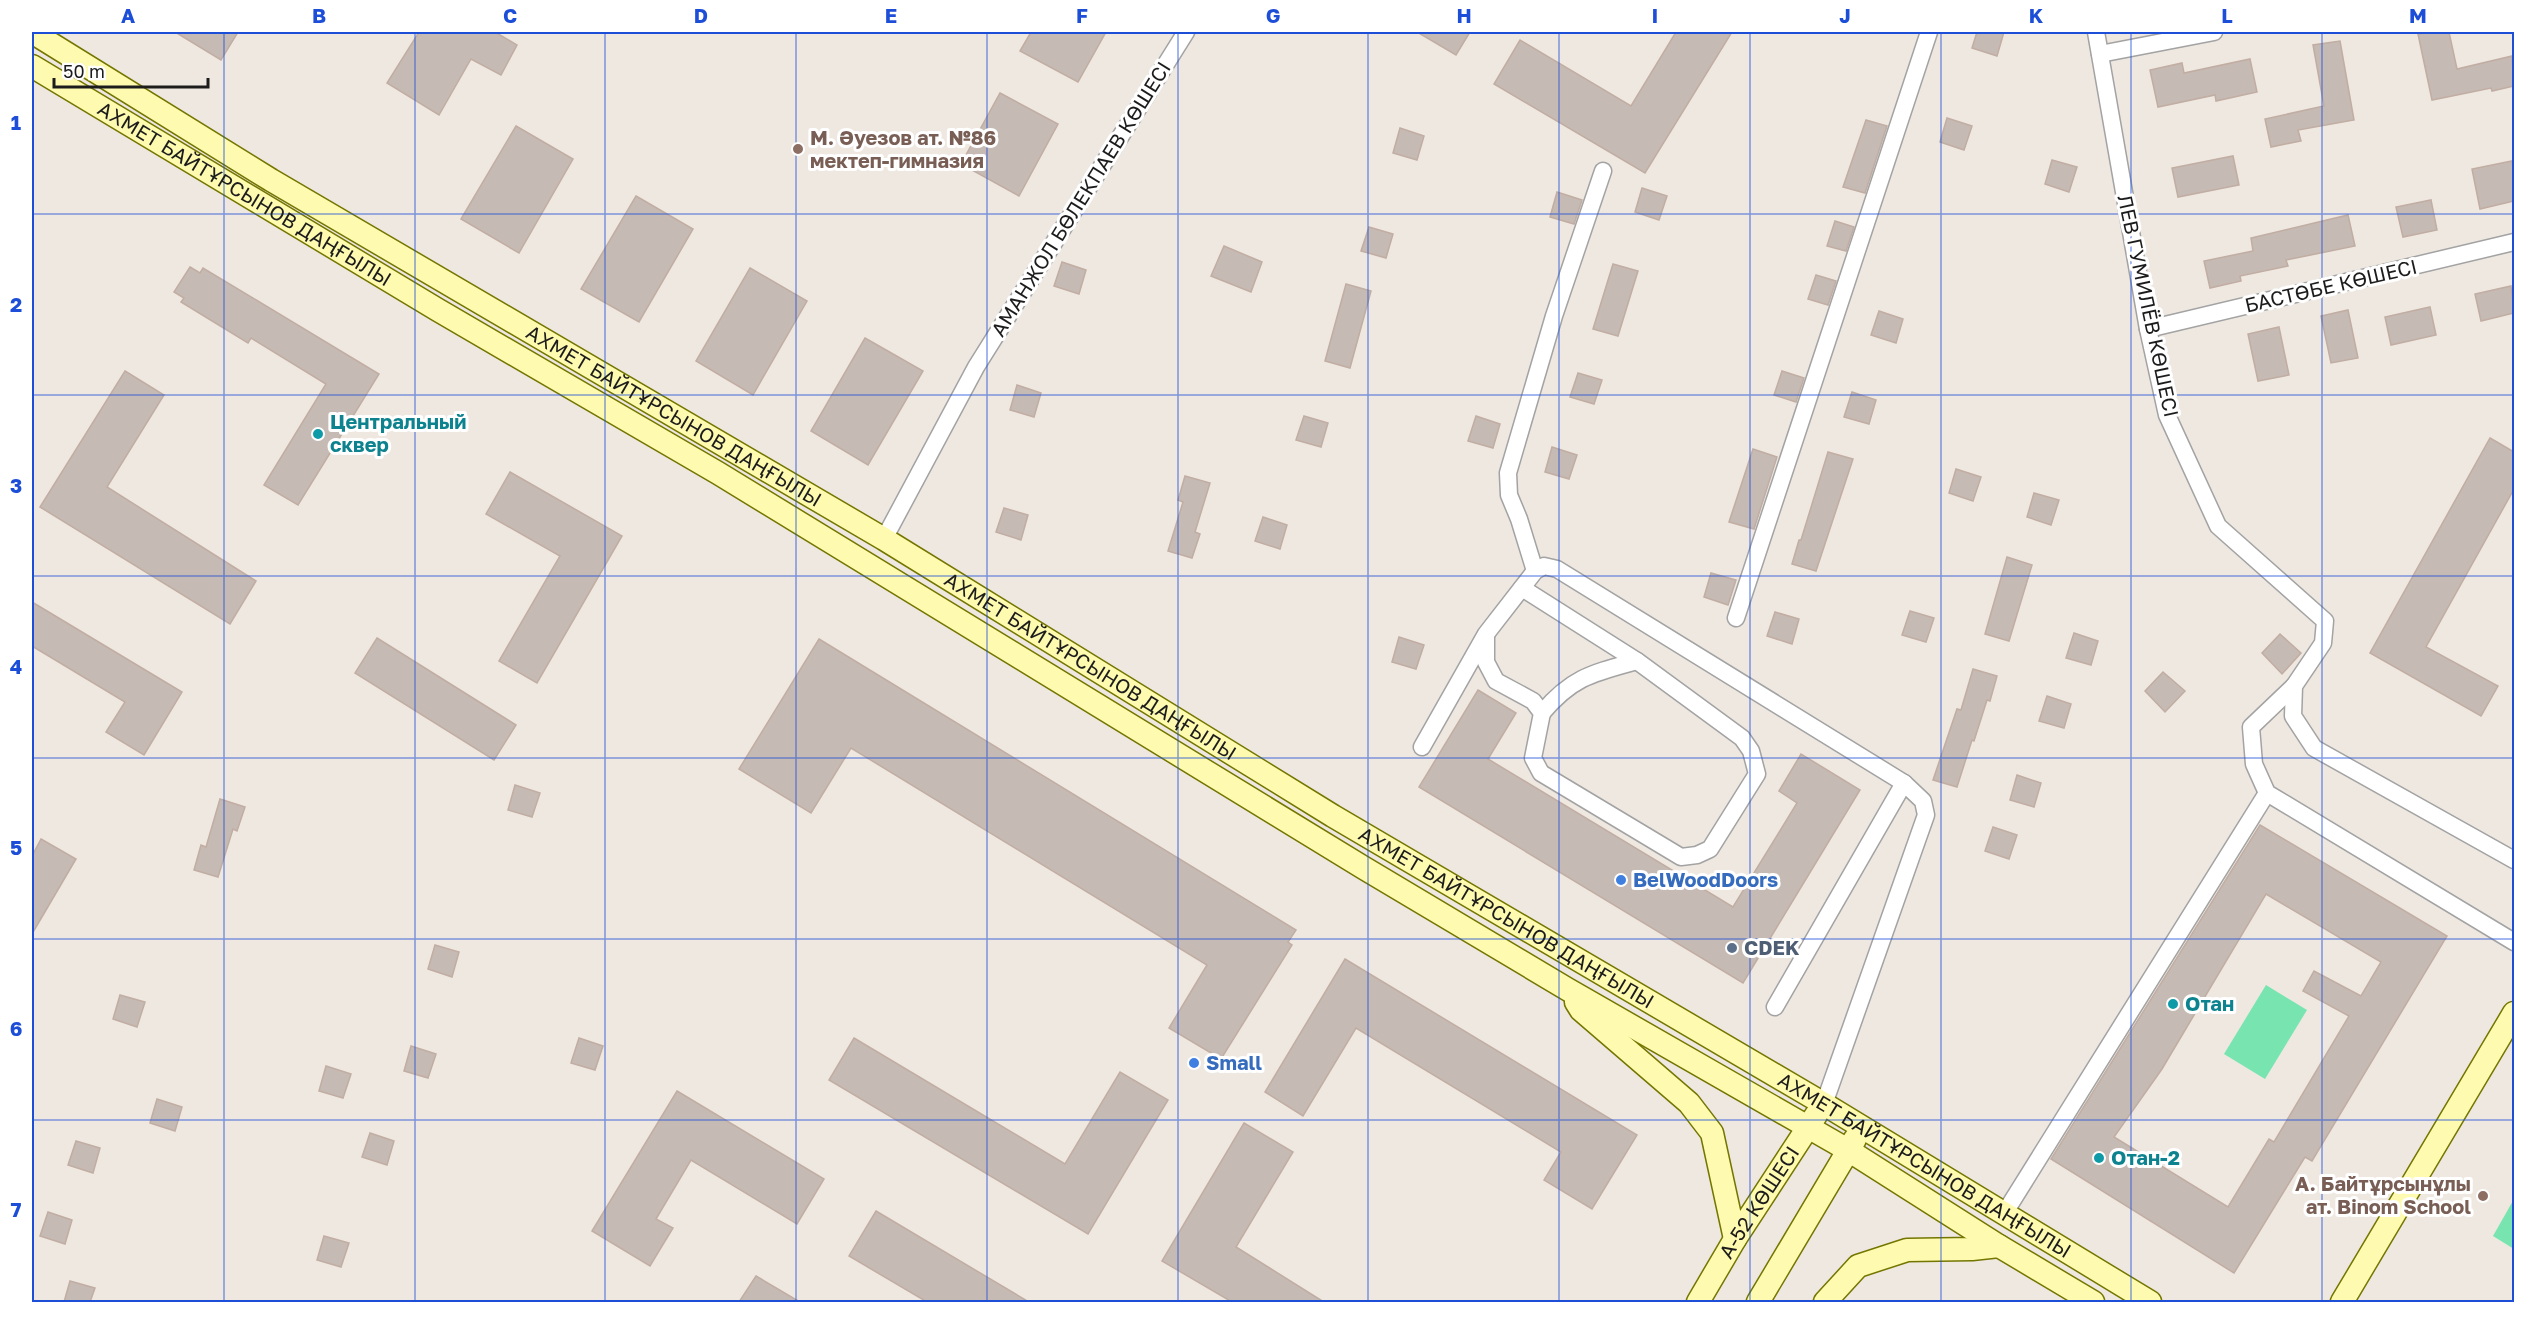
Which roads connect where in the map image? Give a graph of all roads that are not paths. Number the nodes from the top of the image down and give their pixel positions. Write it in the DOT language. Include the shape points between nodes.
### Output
graph roads {
  1 [pos="32,32"];
  2 [pos="1186,32"];
  3 [pos="1929,32"];
  4 [pos="2096,32"];
  5 [pos="2214,32"];
  6 [pos="2100,54"];
  7 [pos="32,66"];
  8 [pos="1603,171"];
  9 [pos="2514,242"];
  10 [pos="453,286"];
  11 [pos="438,310"];
  12 [pos="2148,329"];
  13 [pos="884,539"];
  14 [pos="1535,571"];
  15 [pos="1522,588"];
  16 [pos="1736,618"];
  17 [pos="1486,634"];
  18 [pos="1637,661"];
  19 [pos="2294,686"];
  20 [pos="1542,713"];
  21 [pos="1422,747"];
  22 [pos="1904,783"];
  23 [pos="2267,793"];
  24 [pos="2514,860"];
  25 [pos="2514,942"];
  26 [pos="1567,988"];
  27 [pos="1775,1006"];
  28 [pos="2514,1014"];
  29 [pos="1824,1104"];
  30 [pos="1862,1126"];
  31 [pos="1808,1127"];
  32 [pos="1848,1150"];
  33 [pos="2004,1214"];
  34 [pos="1735,1239"];
  35 [pos="1999,1246"];
  36 [pos="1698,1302"];
  37 [pos="1758,1302"];
  38 [pos="1825,1302"];
  39 [pos="2093,1302"];
  40 [pos="2150,1302"];
  41 [pos="2342,1302"];
  1 -- 10 [label="street, АХМЕТ БАЙТҰРСЫНОВ ДАҢҒЫЛЫ" via="271,180"];
  2 -- 13 [label="street, АМАНЖОЛ БӨЛЕКПАЕВ КӨШЕСІ" via="976,367"];
  3 -- 16 [label="street"];
  4 -- 6 [label="street, ЛЕВ ГУМИЛЁВ КӨШЕСІ"];
  5 -- 6 [label="street"];
  6 -- 12 [label="street, ЛЕВ ГУМИЛЁВ КӨШЕСІ"];
  7 -- 11 [label="street, АХМЕТ БАЙТҰРСЫНОВ ДАҢҒЫЛЫ"];
  8 -- 14 [label="street" via="1554,316 1508,473 1509,495"];
  9 -- 12 [label="street, БАСТӨБЕ КӨШЕСІ"];
  10 -- 11 [label="street"];
  10 -- 13 [label="street, АХМЕТ БАЙТҰРСЫНОВ ДАҢҒЫЛЫ"];
  11 -- 26 [label="street, АХМЕТ БАЙТҰРСЫНОВ ДАҢҒЫЛЫ" via="718,473"];
  12 -- 19 [label="street, ЛЕВ ГУМИЛЁВ КӨШЕСІ" via="2167,415 2218,526 2325,621 2323,643"];
  13 -- 29 [label="street, АХМЕТ БАЙТҰРСЫНОВ ДАҢҒЫЛЫ" via="1333,816"];
  14 -- 15 [label="street"];
  14 -- 22 [label="street" via="1544,566 1557,569"];
  15 -- 17 [label="street"];
  15 -- 18 [label="street"];
  17 -- 20 [label="street" via="1486,662 1496,681 1533,700"];
  17 -- 21 [label="street"];
  18 -- 20 [label="street" via="1578,679"];
  18 -- 20 [label="street" via="1742,738 1751,751 1757,774 1710,849 1681,857 1541,773 1533,758"];
  19 -- 23 [label="street" via="2251,727 2254,764"];
  19 -- 24 [label="street" via="2293,716 2314,748"];
  22 -- 27 [label="street"];
  22 -- 29 [label="street" via="1923,801 1926,815"];
  23 -- 25 [label="street"];
  23 -- 33 [label="street"];
  26 -- 31 [label="street, АХМЕТ БАЙТҰРСЫНОВ ДАҢҒЫЛЫ"];
  26 -- 34 [label="street" via="1581,1010 1689,1102 1712,1132"];
  28 -- 41 [label="street"];
  29 -- 30 [label="street, АХМЕТ БАЙТҰРСЫНОВ ДАҢҒЫЛЫ"];
  29 -- 31 [label="street, А-52 КӨШЕСІ"];
  30 -- 32 [label="street"];
  30 -- 33 [label="street, АХМЕТ БАЙТҰРСЫНОВ ДАҢҒЫЛЫ"];
  31 -- 32 [label="street, АХМЕТ БАЙТҰРСЫНОВ ДАҢҒЫЛЫ"];
  31 -- 34 [label="street, А-52 КӨШЕСІ"];
  32 -- 35 [label="street, АХМЕТ БАЙТҰРСЫНОВ ДАҢҒЫЛЫ"];
  32 -- 37 [label="street"];
  33 -- 40 [label="street, АХМЕТ БАЙТҰРСЫНОВ ДАҢҒЫЛЫ"];
  34 -- 36 [label="street, А-52 КӨШЕСІ"];
  35 -- 38 [label="street" via="1897,1253 1858,1266"];
  35 -- 39 [label="street, АХМЕТ БАЙТҰРСЫНОВ ДАҢҒЫЛЫ"];
}
